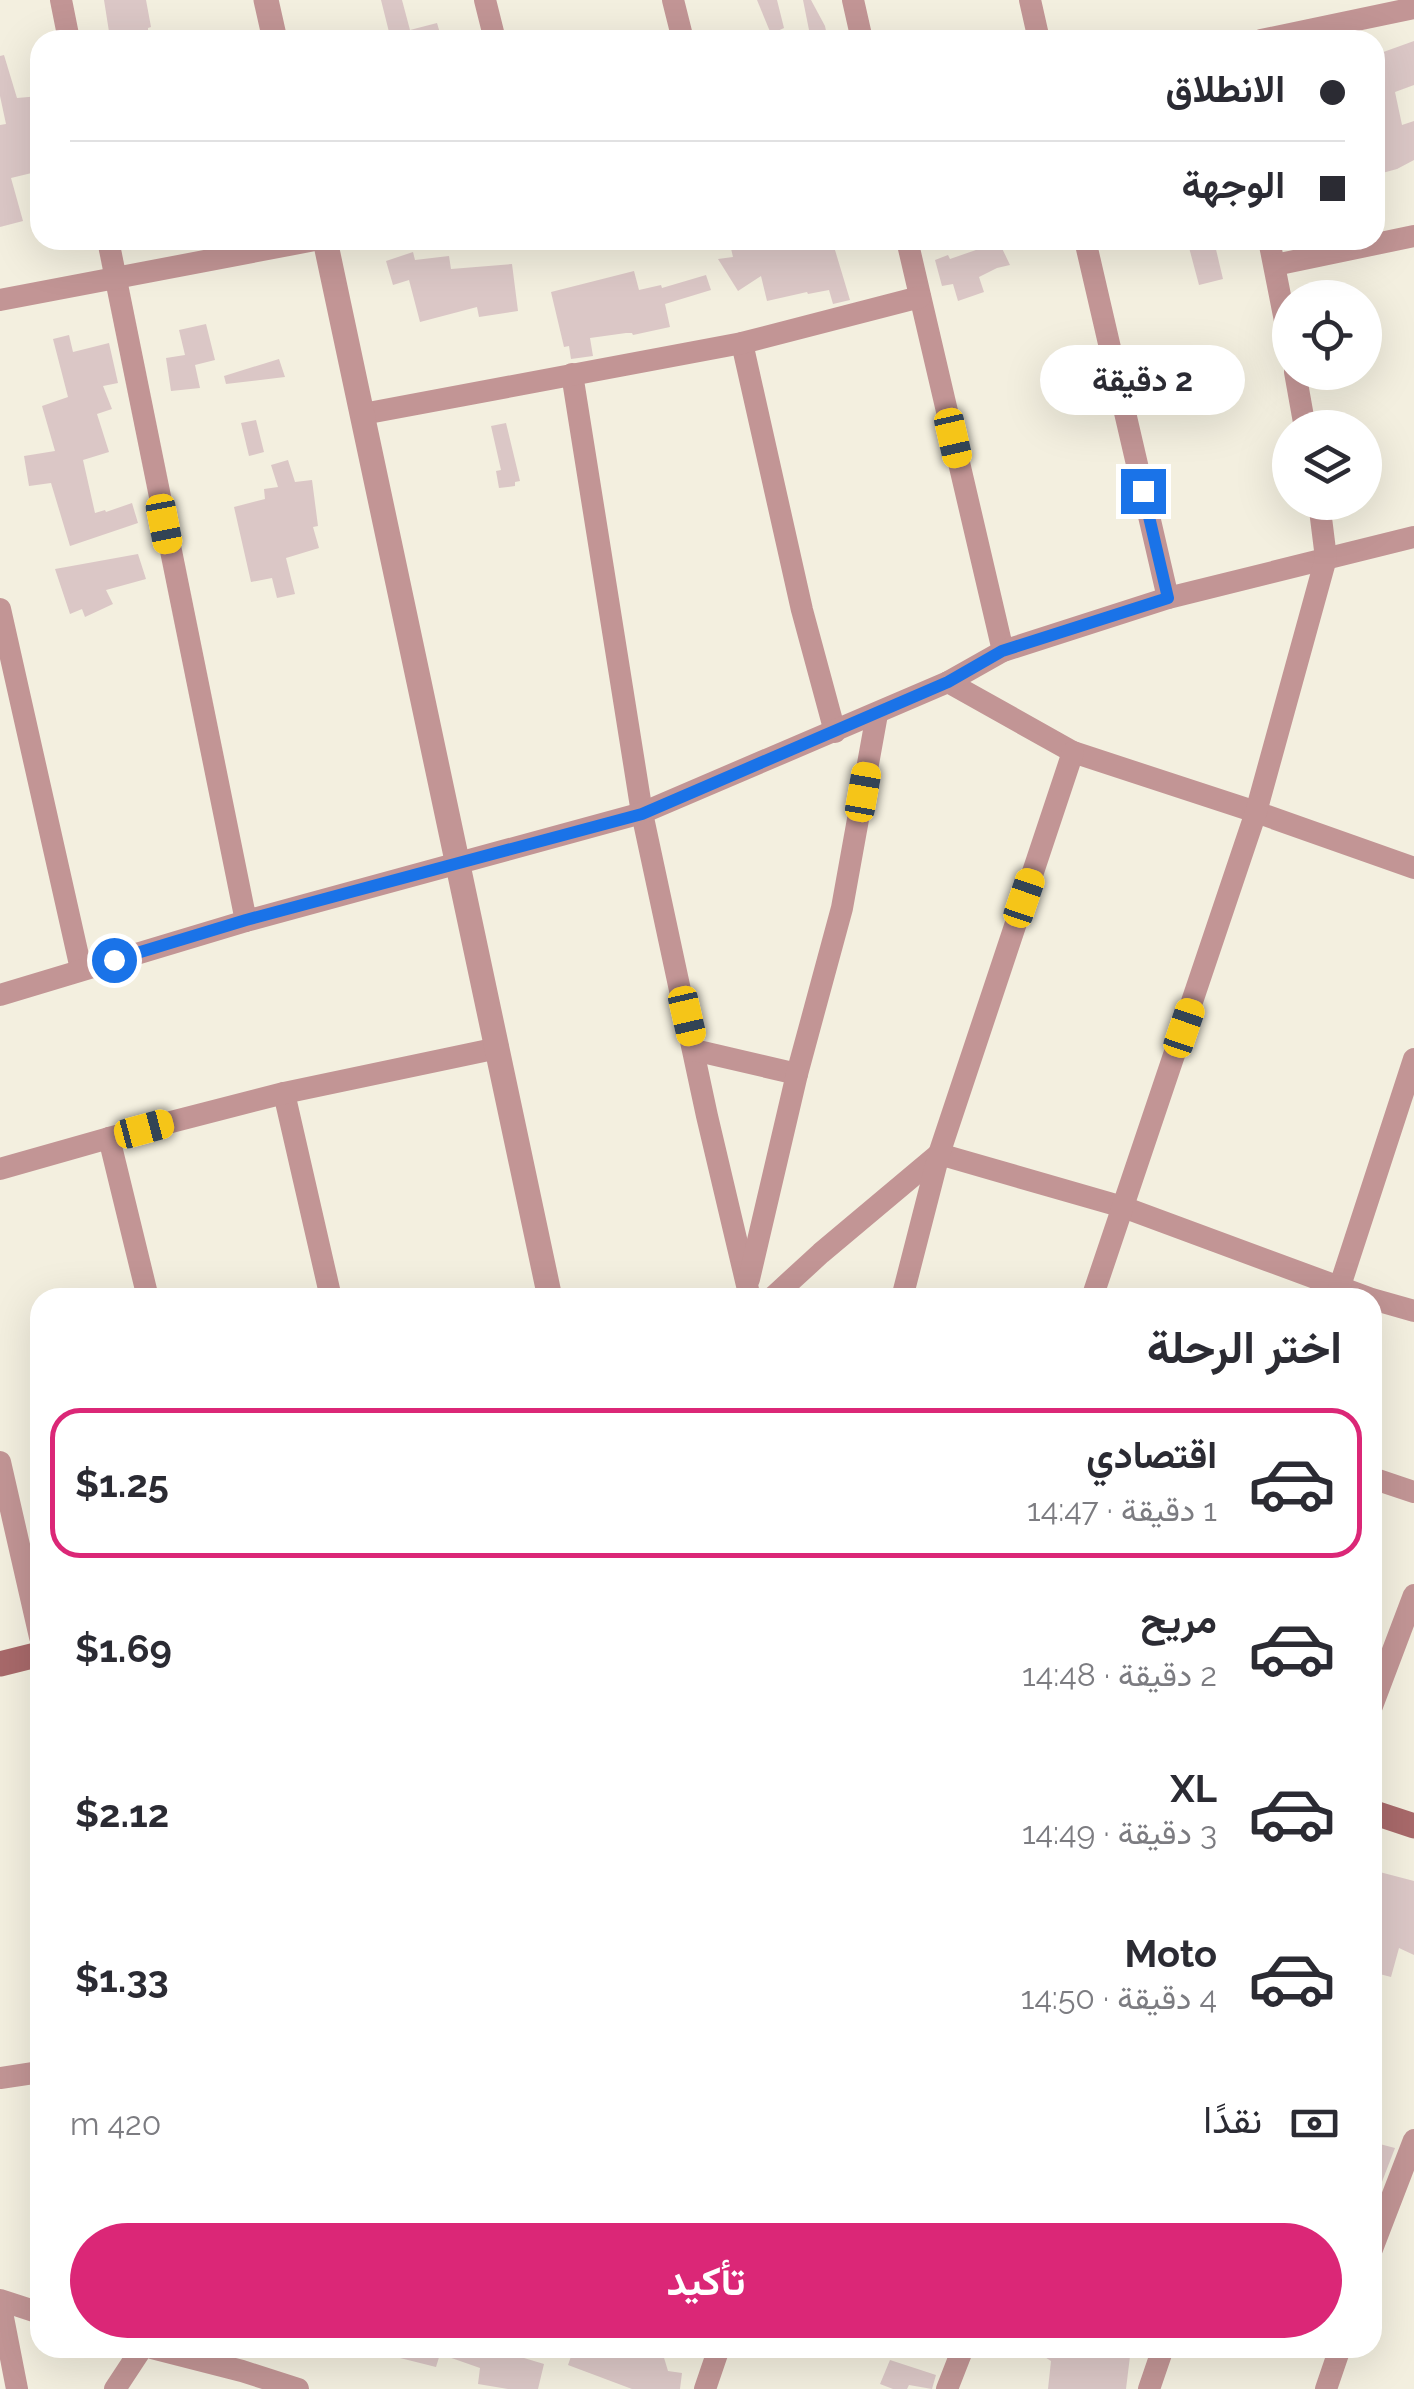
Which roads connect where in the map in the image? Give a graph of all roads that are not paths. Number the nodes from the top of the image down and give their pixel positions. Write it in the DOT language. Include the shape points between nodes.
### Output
graph roads {
  1 [pos="61,0"];
  2 [pos="266,0"];
  3 [pos="485,0"];
  4 [pos="673,0"];
  5 [pos="852,0"];
  6 [pos="1030,0"];
  7 [pos="1414,8"];
  8 [pos="67,30"];
  9 [pos="274,30"];
  10 [pos="493,30"];
  11 [pos="680,30"];
  12 [pos="860,30"];
  13 [pos="1037,30"];
  14 [pos="1309,30"];
  15 [pos="1414,236"];
  16 [pos="1385,242"];
  17 [pos="110,250"];
  18 [pos="262,250"];
  19 [pos="327,250"];
  20 [pos="909,250"];
  21 [pos="1087,250"];
  22 [pos="1272,250"];
  23 [pos="1344,250"];
  24 [pos="1275,264"];
  25 [pos="115,278"];
  26 [pos="1278,280"];
  27 [pos="920,297"];
  28 [pos="0,300"];
  29 [pos="742,343"];
  30 [pos="572,374"];
  31 [pos="364,414"];
  32 [pos="1321,520"];
  33 [pos="1414,538"];
  34 [pos="1326,558"];
  35 [pos="1168,598"];
  36 [pos="0,609"];
  37 [pos="1002,651"];
  38 [pos="948,682"];
  39 [pos="877,714"];
  40 [pos="835,732"];
  41 [pos="1073,752"];
  42 [pos="1256,812"];
  43 [pos="642,814"];
  44 [pos="458,862"];
  45 [pos="1414,868"];
  46 [pos="246,920"];
  47 [pos="81,970"];
  48 [pos="0,996"];
  49 [pos="498,1048"];
  50 [pos="694,1050"];
  51 [pos="1414,1059"];
  52 [pos="797,1074"];
  53 [pos="284,1092"];
  54 [pos="109,1138"];
  55 [pos="939,1154"];
  56 [pos="0,1169"];
  57 [pos="1123,1207"];
  58 [pos="146,1288"];
  59 [pos="329,1288"];
  60 [pos="548,1288"];
  61 [pos="748,1288"];
  62 [pos="750,1288"];
  63 [pos="783,1288"];
  64 [pos="905,1288"];
  65 [pos="1095,1288"];
  66 [pos="1326,1288"];
  67 [pos="1340,1288"];
  68 [pos="1382,1302"];
  69 [pos="1414,1312"];
  70 [pos="0,1462"];
  71 [pos="1382,1481"];
  72 [pos="1414,1492"];
  73 [pos="30,1593"];
  74 [pos="1411,1610"];
  75 [pos="30,1656"];
  76 [pos="0,1664"];
  77 [pos="1382,1681"];
  78 [pos="1382,1815"];
  79 [pos="1414,1826"];
  80 [pos="30,2074"];
  81 [pos="0,2078"];
  82 [pos="1413,2147"];
  83 [pos="1382,2220"];
  84 [pos="0,2301"];
  85 [pos="30,2310"];
  86 [pos="135,2358"];
  87 [pos="191,2358"];
  88 [pos="716,2358"];
  89 [pos="959,2358"];
  90 [pos="1160,2358"];
  91 [pos="1337,2358"];
  92 [pos="17,2389"];
  93 [pos="115,2389"];
  94 [pos="298,2389"];
  95 [pos="705,2389"];
  96 [pos="947,2389"];
  97 [pos="1149,2389"];
  98 [pos="1326,2389"];
  1 -- 8 [label="street"];
  2 -- 9 [label="street"];
  3 -- 10 [label="street"];
  4 -- 11 [label="street"];
  5 -- 12 [label="street"];
  6 -- 13 [label="street"];
  7 -- 14 [label="street"];
  15 -- 16 [label="street"];
  17 -- 25 [label="street"];
  18 -- 25 [label="street"];
  19 -- 31 [label="street"];
  20 -- 27 [label="street"];
  21 -- 35 [label="street"];
  22 -- 24 [label="street"];
  23 -- 24 [label="street"];
  24 -- 26 [label="street"];
  25 -- 28 [label="street"];
  25 -- 46 [label="street"];
  27 -- 29 [label="street"];
  27 -- 37 [label="street"];
  29 -- 30 [label="street"];
  29 -- 40 [label="street"];
  30 -- 31 [label="street"];
  30 -- 43 [label="street"];
  31 -- 44 [label="street"];
  32 -- 34 [label="street"];
  33 -- 34 [label="street"];
  34 -- 35 [label="street"];
  34 -- 42 [label="street"];
  35 -- 37 [label="street"];
  36 -- 47 [label="street"];
  37 -- 38 [label="street"];
  38 -- 39 [label="street"];
  38 -- 41 [label="street"];
  39 -- 40 [label="street"];
  39 -- 52 [label="street" via="842,908"];
  40 -- 43 [label="street"];
  41 -- 42 [label="street"];
  41 -- 55 [label="street"];
  42 -- 45 [label="street"];
  42 -- 57 [label="street"];
  43 -- 44 [label="street"];
  43 -- 50 [label="street"];
  44 -- 46 [label="street"];
  44 -- 49 [label="street"];
  46 -- 47 [label="street"];
  47 -- 48 [label="street"];
  49 -- 53 [label="street"];
  49 -- 60 [label="street"];
  50 -- 52 [label="street"];
  50 -- 61 [label="street"];
  51 -- 67 [label="street"];
  52 -- 62 [label="street"];
  53 -- 54 [label="street"];
  53 -- 59 [label="street"];
  54 -- 56 [label="street"];
  54 -- 58 [label="street"];
  55 -- 57 [label="street"];
  55 -- 63 [label="street"];
  55 -- 64 [label="street"];
  57 -- 65 [label="street"];
  57 -- 66 [label="street"];
  68 -- 69 [label="street"];
  70 -- 73 [label="street"];
  71 -- 72 [label="street"];
  74 -- 77 [label="street"];
  75 -- 76 [label="main road"];
  78 -- 79 [label="main road"];
  80 -- 81 [label="street"];
  82 -- 83 [label="street"];
  84 -- 85 [label="street"];
  84 -- 92 [label="street"];
  86 -- 93 [label="street"];
  87 -- 94 [label="street"];
  88 -- 95 [label="street"];
  89 -- 96 [label="street"];
  90 -- 97 [label="street"];
  91 -- 98 [label="street"];
}
